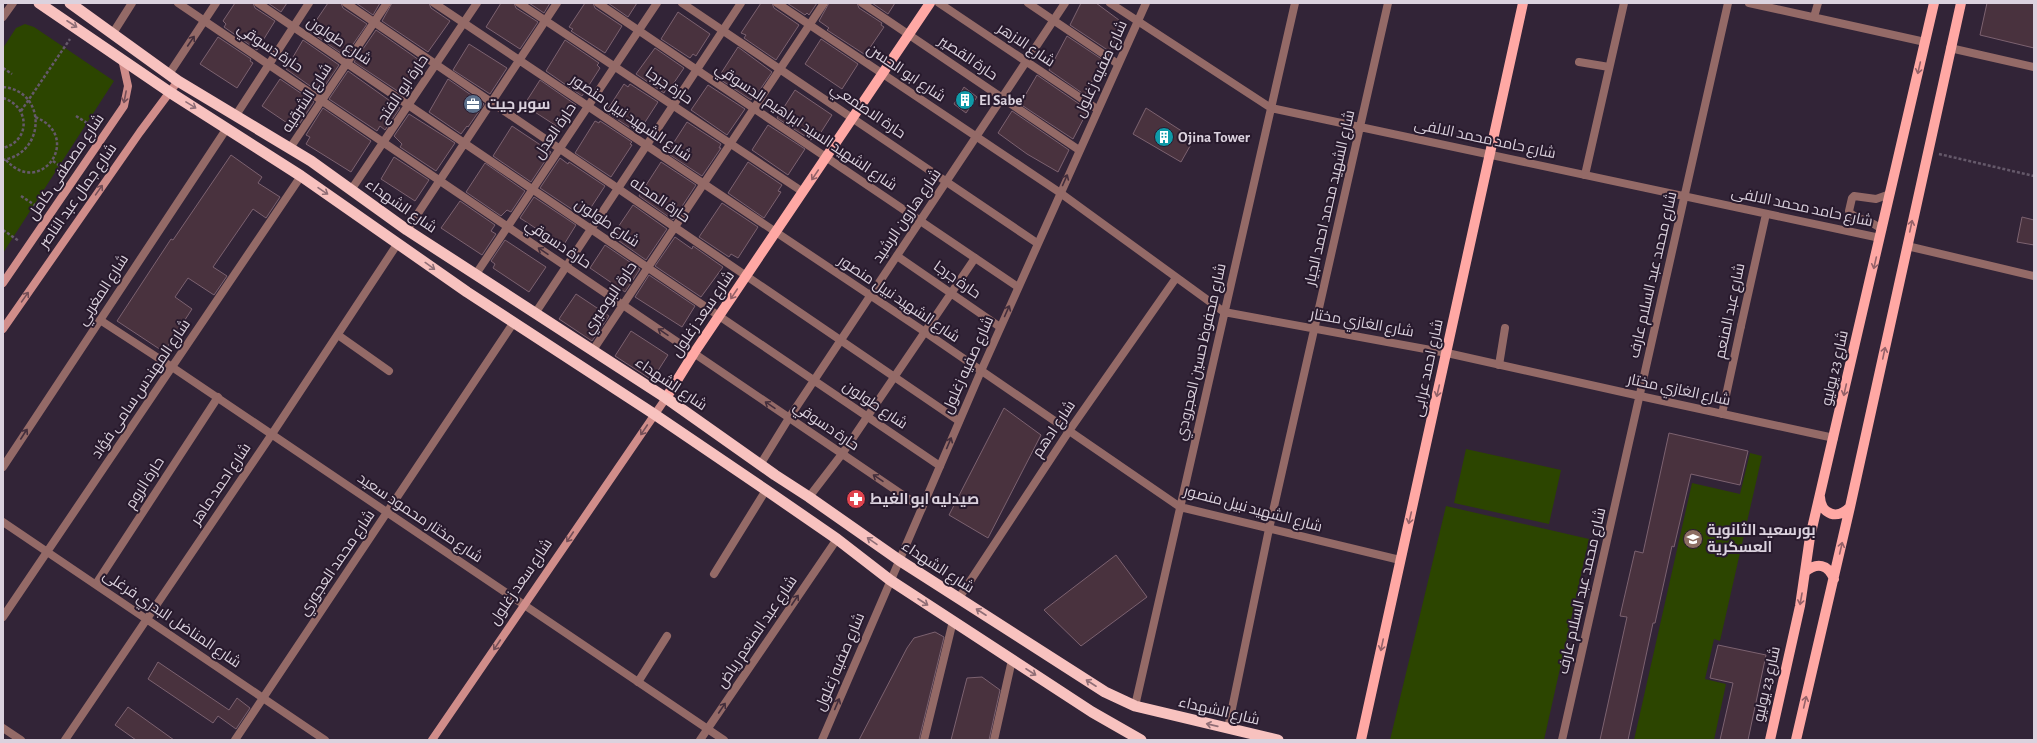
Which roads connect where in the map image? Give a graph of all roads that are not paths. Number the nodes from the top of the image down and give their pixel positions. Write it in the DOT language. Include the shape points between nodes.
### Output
graph roads {
  1 [pos="13,3"];
  2 [pos="39,3"];
  3 [pos="70,3"];
  4 [pos="132,3"];
  5 [pos="178,3"];
  6 [pos="216,3"];
  7 [pos="258,3"];
  8 [pos="309,3"];
  9 [pos="346,3"];
  10 [pos="387,3"];
  11 [pos="434,3"];
  12 [pos="477,3"];
  13 [pos="519,3"];
  14 [pos="557,3"];
  15 [pos="598,3"];
  16 [pos="658,3"];
  17 [pos="682,3"];
  18 [pos="742,3"];
  19 [pos="777,3"];
  20 [pos="824,3"];
  21 [pos="862,3"];
  22 [pos="930,3"];
  23 [pos="939,3"];
  24 [pos="1028,3"];
  25 [pos="1065,3"];
  26 [pos="1110,3"];
  27 [pos="1146,3"];
  28 [pos="1295,3"];
  29 [pos="1388,3"];
  30 [pos="1523,3"];
  31 [pos="1624,3"];
  32 [pos="1728,3"];
  33 [pos="1749,3"];
  34 [pos="1818,3"];
  35 [pos="1934,3"];
  36 [pos="1961,3"];
  37 [pos="3,17"];
  38 [pos="1814,17"];
  39 [pos="545,20"];
  40 [pos="1053,20"];
  41 [pos="204,21"];
  42 [pos="374,22"];
  43 [pos="1138,22"];
  44 [pos="464,23"];
  45 [pos="810,25"];
  46 [pos="293,27"];
  47 [pos="723,30"];
  48 [pos="639,31"];
  49 [pos="113,33"];
  50 [pos="909,35"];
  51 [pos="1925,42"];
  52 [pos="1950,48"];
  53 [pos="122,59"];
  54 [pos="519,60"];
  55 [pos="1026,62"];
  56 [pos="1579,62"];
  57 [pos="347,63"];
  58 [pos="268,64"];
  59 [pos="436,64"];
  60 [pos="1118,64"];
  61 [pos="615,67"];
  62 [pos="1609,67"];
  63 [pos="2034,67"];
  64 [pos="780,69"];
  65 [pos="697,70"];
  66 [pos="169,74"];
  67 [pos="883,74"];
  68 [pos="178,81"];
  69 [pos="171,92"];
  70 [pos="1002,98"];
  71 [pos="322,100"];
  72 [pos="491,102"];
  73 [pos="409,105"];
  74 [pos="673,106"];
  75 [pos="588,107"];
  76 [pos="754,108"];
  77 [pos="1271,108"];
  78 [pos="1097,109"];
  79 [pos="236,115"];
  80 [pos="853,118"];
  81 [pos="1360,127"];
  82 [pos="227,128"];
  83 [pos="976,136"];
  84 [pos="384,143"];
  85 [pos="464,143"];
  86 [pos="730,144"];
  87 [pos="646,146"];
  88 [pos="290,148"];
  89 [pos="560,149"];
  90 [pos="1079,150"];
  91 [pos="1489,155"];
  92 [pos="826,157"];
  93 [pos="1585,175"];
  94 [pos="301,176"];
  95 [pos="440,180"];
  96 [pos="946,181"];
  97 [pos="703,184"];
  98 [pos="618,188"];
  99 [pos="532,189"];
  100 [pos="352,190"];
  101 [pos="803,192"];
  102 [pos="1060,192"];
  103 [pos="1890,194"];
  104 [pos="1685,196"];
  105 [pos="1766,214"];
  106 [pos="920,221"];
  107 [pos="507,226"];
  108 [pos="675,227"];
  109 [pos="591,229"];
  110 [pos="407,230"];
  111 [pos="775,233"];
  112 [pos="1881,234"];
  113 [pos="398,243"];
  114 [pos="1037,243"];
  115 [pos="1907,246"];
  116 [pos="897,256"];
  117 [pos="975,258"];
  118 [pos="566,266"];
  119 [pos="648,267"];
  120 [pos="476,274"];
  121 [pos="746,276"];
  122 [pos="2034,276"];
  123 [pos="1176,278"];
  124 [pos="3,283"];
  125 [pos="1018,287"];
  126 [pos="951,293"];
  127 [pos="870,296"];
  128 [pos="623,305"];
  129 [pos="536,312"];
  130 [pos="1224,312"];
  131 [pos="719,316"];
  132 [pos="100,320"];
  133 [pos="514,322"];
  134 [pos="1000,327"];
  135 [pos="1505,328"];
  136 [pos="3,329"];
  137 [pos="1314,329"];
  138 [pos="925,332"];
  139 [pos="338,335"];
  140 [pos="841,340"];
  141 [pos="593,350"];
  142 [pos="694,353"];
  143 [pos="1447,353"];
  144 [pos="1499,365"];
  145 [pos="172,367"];
  146 [pos="389,371"];
  147 [pos="981,371"];
  148 [pos="894,377"];
  149 [pos="814,380"];
  150 [pos="1640,396"];
  151 [pos="218,397"];
  152 [pos="666,398"];
  153 [pos="654,414"];
  154 [pos="1722,414"];
  155 [pos="867,416"];
  156 [pos="789,418"];
  157 [pos="959,421"];
  158 [pos="1069,431"];
  159 [pos="272,434"];
  160 [pos="1834,438"];
  161 [pos="842,454"];
  162 [pos="760,465"];
  163 [pos="940,466"];
  164 [pos="3,467"];
  165 [pos="766,490"];
  166 [pos="809,497"];
  167 [pos="1820,497"];
  168 [pos="1180,507"];
  169 [pos="922,508"];
  170 [pos="1850,508"];
  171 [pos="388,512"];
  172 [pos="3,522"];
  173 [pos="1269,529"];
  174 [pos="837,539"];
  175 [pos="47,552"];
  176 [pos="899,560"];
  177 [pos="1400,560"];
  178 [pos="1805,572"];
  179 [pos="714,574"];
  180 [pos="1834,579"];
  181 [pos="890,580"];
  182 [pos="96,584"];
  183 [pos="959,598"];
  184 [pos="524,604"];
  185 [pos="3,616"];
  186 [pos="147,619"];
  187 [pos="953,621"];
  188 [pos="667,636"];
  189 [pos="1012,660"];
  190 [pos="638,682"];
  191 [pos="263,698"];
  192 [pos="1135,706"];
  193 [pos="3,728"];
  194 [pos="1228,728"];
  195 [pos="708,729"];
  196 [pos="21,740"];
  197 [pos="65,740"];
  198 [pos="235,740"];
  199 [pos="326,740"];
  200 [pos="432,740"];
  201 [pos="700,740"];
  202 [pos="724,740"];
  203 [pos="822,740"];
  204 [pos="924,740"];
  205 [pos="994,740"];
  206 [pos="1140,740"];
  207 [pos="1278,740"];
  208 [pos="1361,740"];
  209 [pos="1562,740"];
  210 [pos="1770,740"];
  211 [pos="1796,740"];
  1 -- 37 [label="street"];
  2 -- 53 [label="highway, one-way"];
  3 -- 49 [label="highway, شارع الشهداء"];
  4 -- 49 [label="street"];
  5 -- 41 [label="street, حارة دسوقي"];
  6 -- 41 [label="street"];
  7 -- 46 [label="street, شارع طولون"];
  8 -- 46 [label="street"];
  9 -- 42 [label="street, حارة المحله"];
  10 -- 42 [label="street, شارع الشرقيه"];
  11 -- 44 [label="street, شارع الشهيد نبيل منصور"];
  12 -- 44 [label="street, حارة ابو الفتح"];
  13 -- 39 [label="street, حارة جرجا"];
  14 -- 39 [label="street"];
  15 -- 48 [label="street, شارع الشهيد السيد ابراهيم الدسوقي"];
  16 -- 48 [label="street, حارة العدل"];
  17 -- 47 [label="street, حارة الاصمعي"];
  18 -- 47 [label="street"];
  19 -- 45 [label="street, شارع ابو الحسن"];
  20 -- 45 [label="street, حارة البوصيري"];
  21 -- 50 [label="street, حارة القصير"];
  22 -- 50 [label="main road, شارع سعد زغلول"];
  23 -- 55 [label="street, شارع الازهر"];
  24 -- 40 [label="street"];
  25 -- 40 [label="street, شارع هارون الرشيد"];
  26 -- 43 [label="street, شارع حامد محمد الالفى"];
  27 -- 43 [label="street, شارع صفيه زغلول"];
  28 -- 77 [label="street, شارع محفوظ حسين العجرودي"];
  29 -- 81 [label="street, شارع الشهيد محمد احمد الجيار"];
  30 -- 91 [label="main road, شارع احمد عرابى"];
  31 -- 62 [label="street"];
  32 -- 104 [label="street, شارع محمد عبد السلام عارف"];
  33 -- 38 [label="street"];
  34 -- 38 [label="street"];
  35 -- 51 [label="main road, شارع 23 يوليو"];
  36 -- 52 [label="main road"];
  38 -- 51 [label="street"];
  39 -- 54 [label="street"];
  39 -- 61 [label="street, حارة جرجا"];
  40 -- 55 [label="street, شارع هارون الرشيد"];
  40 -- 60 [label="street"];
  41 -- 58 [label="street, حارة دسوقي"];
  66 -- 41 [label="street, one-way"];
  42 -- 57 [label="street, شارع الشرقيه"];
  42 -- 59 [label="street, حارة المحله"];
  43 -- 60 [label="street, شارع صفيه زغلول"];
  43 -- 77 [label="street, شارع حامد محمد الالفى"];
  44 -- 54 [label="street, شارع الشهيد نبيل منصور"];
  44 -- 59 [label="street, حارة ابو الفتح"];
  45 -- 64 [label="street, حارة البوصيري"];
  45 -- 67 [label="street, شارع ابو الحسن"];
  46 -- 57 [label="street, شارع طولون"];
  46 -- 58 [label="street"];
  47 -- 64 [label="street, حارة الاصمعي"];
  47 -- 65 [label="street"];
  48 -- 61 [label="street, حارة العدل"];
  48 -- 65 [label="street, شارع الشهيد السيد ابراهيم الدسوقي"];
  49 -- 66 [label="highway, شارع الشهداء"];
  50 -- 67 [label="main road, شارع سعد زغلول"];
  50 -- 70 [label="street, حارة القصير"];
  51 -- 103 [label="main road, شارع 23 يوليو, one-way"];
  52 -- 63 [label="street"];
  115 -- 52 [label="main road, one-way"];
  53 -- 69 [label="highway"];
  53 -- 124 [label="main road, شارع مصطفى كامل, one-way" via="128,86 124,106"];
  54 -- 72 [label="street"];
  54 -- 75 [label="street, شارع الشهيد نبيل منصور"];
  55 -- 70 [label="street, شارع هارون الرشيد"];
  55 -- 78 [label="street, شارع الازهر"];
  56 -- 62 [label="street"];
  57 -- 71 [label="street, شارع الشرقيه"];
  57 -- 73 [label="street, شارع طولون"];
  58 -- 71 [label="street, حارة دسوقي"];
  58 -- 79 [label="street"];
  59 -- 72 [label="street, حارة المحله"];
  59 -- 73 [label="street, حارة ابو الفتح"];
  60 -- 78 [label="street, شارع صفيه زغلول"];
  61 -- 74 [label="street, حارة جرجا"];
  61 -- 75 [label="street, حارة العدل"];
  62 -- 93 [label="street"];
  64 -- 76 [label="street, حارة البوصيري"];
  64 -- 80 [label="street, حارة الاصمعي"];
  65 -- 74 [label="street"];
  65 -- 76 [label="street, شارع الشهيد السيد ابراهيم الدسوقي"];
  66 -- 68 [label="highway, شارع الشهداء"];
  67 -- 80 [label="main road, شارع سعد زغلول"];
  67 -- 83 [label="street, شارع ابو الحسن"];
  68 -- 69 [label="main road, شارع جمال عبد الناصر"];
  68 -- 79 [label="highway, شارع الشهداء"];
  69 -- 82 [label="highway, one-way"];
  136 -- 69 [label="main road, شارع جمال عبد الناصر, one-way" via="140,132"];
  70 -- 83 [label="street, شارع هارون الرشيد"];
  70 -- 90 [label="street, حارة القصير"];
  71 -- 84 [label="street, حارة دسوقي"];
  71 -- 88 [label="street, شارع الشرقيه"];
  72 -- 85 [label="street"];
  72 -- 89 [label="street, حارة المحله"];
  73 -- 84 [label="street, حارة ابو الفتح"];
  73 -- 85 [label="street, شارع طولون"];
  74 -- 86 [label="street, حارة جرجا"];
  74 -- 87 [label="street"];
  75 -- 87 [label="street, شارع الشهيد نبيل منصور"];
  75 -- 89 [label="street, حارة العدل"];
  76 -- 86 [label="street, حارة البوصيري"];
  76 -- 92 [label="street, شارع الشهيد السيد ابراهيم الدسوقي"];
  77 -- 81 [label="street, شارع حامد محمد الالفى"];
  77 -- 130 [label="street, شارع محفوظ حسين العجرودي"];
  78 -- 90 [label="street, شارع صفيه زغلول"];
  79 -- 88 [label="highway, شارع الشهداء"];
  80 -- 92 [label="main road, شارع سعد زغلول"];
  80 -- 96 [label="street, حارة الاصمعي"];
  81 -- 91 [label="street, شارع حامد محمد الالفى"];
  81 -- 137 [label="street, شارع الشهيد محمد احمد الجيار"];
  82 -- 94 [label="highway"];
  82 -- 132 [label="street, شارع المغربي"];
  83 -- 96 [label="street, شارع هارون الرشيد"];
  83 -- 102 [label="street, شارع ابو الحسن"];
  84 -- 95 [label="street, حارة دسوقي"];
  84 -- 100 [label="street, حارة ابو الفتح"];
  85 -- 95 [label="street"];
  85 -- 99 [label="street, شارع طولون"];
  86 -- 97 [label="street, حارة البوصيري"];
  86 -- 101 [label="street, حارة جرجا"];
  87 -- 97 [label="street, شارع الشهيد نبيل منصور"];
  87 -- 98 [label="street"];
  88 -- 100 [label="highway, شارع الشهداء"];
  89 -- 98 [label="street, حارة المحله"];
  89 -- 99 [label="street, حارة العدل"];
  102 -- 90 [label="street, شارع صفيه زغلول, one-way"];
  91 -- 93 [label="street, شارع حامد محمد الالفى"];
  91 -- 143 [label="main road, شارع احمد عرابى"];
  92 -- 101 [label="main road, شارع سعد زغلول, one-way"];
  92 -- 106 [label="street, شارع الشهيد السيد ابراهيم الدسوقي"];
  93 -- 104 [label="street, شارع حامد محمد الالفى"];
  94 -- 113 [label="highway, one-way"];
  94 -- 145 [label="street, شارع المهندس سامى فؤاد"];
  95 -- 107 [label="street, حارة دسوقي"];
  95 -- 110 [label="street"];
  96 -- 106 [label="street, شارع هارون الرشيد"];
  96 -- 114 [label="street, حارة الاصمعي"];
  97 -- 108 [label="street, حارة البوصيري"];
  97 -- 111 [label="street, شارع الشهيد نبيل منصور"];
  98 -- 108 [label="street, حارة المحله"];
  98 -- 109 [label="street"];
  99 -- 107 [label="street, حارة العدل"];
  99 -- 109 [label="street, شارع طولون"];
  100 -- 110 [label="highway, شارع الشهداء"];
  101 -- 111 [label="main road, شارع سعد زغلول"];
  102 -- 114 [label="street, شارع صفيه زغلول"];
  102 -- 123 [label="street, شارع الغازي مختار"];
  103 -- 112 [label="main road, شارع 23 يوليو"];
  103 -- 112 [label="street" via="1876,199 1854,196 1849,211 1853,217 1872,222"];
  104 -- 105 [label="street, شارع حامد محمد الالفى"];
  104 -- 150 [label="street, شارع محمد عبد السلام عارف"];
  105 -- 112 [label="street, شارع حامد محمد الالفى"];
  105 -- 154 [label="street, شارع عبد المنعم"];
  106 -- 116 [label="street, شارع هارون الرشيد"];
  106 -- 117 [label="street, شارع الشهيد السيد ابراهيم الدسوقي"];
  118 -- 107 [label="street, حارة دسوقي, one-way"];
  107 -- 120 [label="street, حارة العدل"];
  108 -- 119 [label="street, حارة البوصيري"];
  108 -- 121 [label="street, حارة المحله"];
  109 -- 118 [label="street"];
  109 -- 119 [label="street, شارع طولون"];
  110 -- 120 [label="highway, شارع الشهداء"];
  111 -- 121 [label="main road, شارع سعد زغلول"];
  111 -- 127 [label="street, شارع الشهيد نبيل منصور"];
  112 -- 160 [label="main road, شارع 23 يوليو, one-way"];
  113 -- 133 [label="highway, one-way"];
  113 -- 139 [label="street, شارع احمد ماهر"];
  114 -- 125 [label="street, شارع صفيه زغلول"];
  115 -- 122 [label="street"];
  170 -- 115 [label="main road, one-way"];
  116 -- 126 [label="street, حارة جرجا"];
  116 -- 127 [label="street, شارع هارون الرشيد"];
  117 -- 125 [label="street, شارع الشهيد السيد ابراهيم الدسوقي"];
  117 -- 126 [label="street"];
  118 -- 128 [label="street, حارة دسوقي"];
  118 -- 129 [label="street"];
  119 -- 128 [label="street, حارة البوصيري"];
  119 -- 131 [label="street, شارع طولون"];
  120 -- 129 [label="highway, شارع الشهداء"];
  121 -- 131 [label="main road, شارع سعد زغلول, one-way"];
  121 -- 140 [label="street, حارة المحله"];
  123 -- 130 [label="street, شارع الغازي مختار"];
  123 -- 158 [label="street, شارع ادهم"];
  134 -- 125 [label="street, شارع صفيه زغلول, one-way"];
  126 -- 134 [label="street, حارة جرجا"];
  126 -- 138 [label="street"];
  127 -- 138 [label="street, شارع الشهيد نبيل منصور"];
  127 -- 140 [label="street, شارع هارون الرشيد"];
  128 -- 141 [label="street, حارة البوصيري"];
  142 -- 128 [label="street, حارة دسوقي, one-way"];
  129 -- 141 [label="highway, شارع الشهداء"];
  130 -- 137 [label="street, شارع الغازي مختار"];
  130 -- 168 [label="street, شارع محفوظ حسين العجرودي"];
  131 -- 142 [label="main road, شارع سعد زغلول"];
  131 -- 149 [label="street, شارع طولون"];
  132 -- 145 [label="street, شارع مختار محمود سعيد"];
  164 -- 132 [label="street, شارع المغربي, one-way"];
  133 -- 153 [label="highway"];
  133 -- 171 [label="street, شارع محمد العجوري"];
  134 -- 147 [label="street, شارع صفيه زغلول"];
  135 -- 144 [label="street"];
  137 -- 143 [label="street, شارع الغازي مختار"];
  137 -- 173 [label="street, شارع الشهيد محمد احمد الجيار"];
  138 -- 147 [label="street, شارع الشهيد نبيل منصور"];
  138 -- 148 [label="street"];
  139 -- 146 [label="street"];
  139 -- 159 [label="street, شارع احمد ماهر"];
  140 -- 148 [label="street, حارة المحله"];
  140 -- 149 [label="street, شارع هارون الرشيد"];
  141 -- 152 [label="highway, شارع الشهداء"];
  142 -- 152 [label="main road, شارع سعد زغلول"];
  156 -- 142 [label="street, حارة دسوقي, one-way"];
  143 -- 144 [label="street, شارع الغازي مختار"];
  143 -- 177 [label="main road, شارع احمد عرابى, one-way"];
  144 -- 150 [label="street, شارع الغازي مختار"];
  145 -- 151 [label="street, شارع مختار محمود سعيد"];
  145 -- 175 [label="street, شارع المهندس سامى فؤاد"];
  147 -- 157 [label="street, شارع صفيه زغلول"];
  147 -- 158 [label="street, شارع الشهيد نبيل منصور"];
  148 -- 155 [label="street"];
  148 -- 157 [label="street, حارة المحله"];
  149 -- 155 [label="street, شارع طولون"];
  149 -- 156 [label="street, شارع هارون الرشيد"];
  150 -- 154 [label="street, شارع الغازي مختار"];
  150 -- 209 [label="street, شارع محمد عبد السلام عارف"];
  151 -- 159 [label="street, شارع مختار محمود سعيد"];
  151 -- 182 [label="street, حارة الروم"];
  152 -- 153 [label="main road, شارع سعد زغلول"];
  152 -- 162 [label="highway, شارع الشهداء"];
  153 -- 165 [label="highway"];
  153 -- 184 [label="main road, شارع سعد زغلول, one-way"];
  154 -- 160 [label="street, شارع الغازي مختار"];
  155 -- 161 [label="street"];
  155 -- 163 [label="street, شارع طولون"];
  156 -- 161 [label="street, حارة دسوقي"];
  156 -- 162 [label="street, شارع هارون الرشيد"];
  163 -- 157 [label="street, شارع صفيه زغلول, one-way"];
  158 -- 168 [label="street, شارع الشهيد نبيل منصور"];
  158 -- 183 [label="street, شارع ادهم"];
  159 -- 171 [label="street, شارع مختار محمود سعيد"];
  159 -- 186 [label="street, شارع احمد ماهر"];
  160 -- 167 [label="main road, شارع 23 يوليو"];
  161 -- 166 [label="street"];
  169 -- 161 [label="street, حارة دسوقي, one-way"];
  162 -- 166 [label="highway, شارع الشهداء"];
  163 -- 169 [label="street, شارع صفيه زغلول"];
  165 -- 174 [label="highway"];
  165 -- 179 [label="street"];
  176 -- 166 [label="highway, شارع الشهداء, one-way"];
  167 -- 170 [label="main road" via="1822,507 1831,514 1842,514"];
  167 -- 178 [label="main road, شارع 23 يوليو"];
  168 -- 173 [label="street, شارع الشهيد نبيل منصور"];
  168 -- 192 [label="street, شارع محفوظ حسين العجرودي"];
  169 -- 176 [label="street, شارع صفيه زغلول"];
  180 -- 170 [label="main road, one-way"];
  171 -- 184 [label="street, شارع مختار محمود سعيد"];
  171 -- 191 [label="street, شارع محمد العجوري"];
  172 -- 175 [label="street, شارع المناضل البدري فرغلى"];
  173 -- 177 [label="street, شارع الشهيد نبيل منصور"];
  173 -- 194 [label="street, شارع الشهيد محمد احمد الجيار"];
  174 -- 181 [label="highway"];
  195 -- 174 [label="street, شارع عبد المنعم رياض, one-way"];
  175 -- 182 [label="street, شارع المناضل البدري فرغلى"];
  175 -- 185 [label="street, شارع المهندس سامى فؤاد"];
  176 -- 181 [label="street, شارع صفيه زغلول"];
  176 -- 183 [label="highway, شارع الشهداء"];
  177 -- 208 [label="main road, شارع احمد عرابى, one-way"];
  178 -- 180 [label="main road" via="1811,566 1822,565"];
  178 -- 210 [label="main road, شارع 23 يوليو, one-way" via="1800,606"];
  211 -- 180 [label="main road, one-way"];
  181 -- 187 [label="highway, one-way"];
  203 -- 181 [label="street, شارع صفيه زغلول, one-way"];
  182 -- 186 [label="street, شارع المناضل البدري فرغلى"];
  192 -- 183 [label="highway, شارع الشهداء, one-way" via="1105,692"];
  184 -- 190 [label="street, شارع مختار محمود سعيد"];
  184 -- 200 [label="main road, شارع سعد زغلول, one-way"];
  186 -- 191 [label="street, شارع المناضل البدري فرغلى"];
  186 -- 197 [label="street, شارع احمد ماهر"];
  187 -- 189 [label="highway"];
  187 -- 204 [label="street"];
  188 -- 190 [label="street"];
  189 -- 205 [label="street"];
  189 -- 206 [label="highway, one-way"];
  190 -- 195 [label="street, شارع مختار محمود سعيد"];
  191 -- 198 [label="street, شارع محمد العجوري"];
  191 -- 199 [label="street, شارع المناضل البدري فرغلى"];
  194 -- 192 [label="highway, شارع الشهداء, one-way"];
  193 -- 196 [label="street"];
  194 -- 207 [label="highway, شارع الشهداء"];
  195 -- 201 [label="street, شارع عبد المنعم رياض"];
  195 -- 202 [label="street, شارع مختار محمود سعيد"];
}
